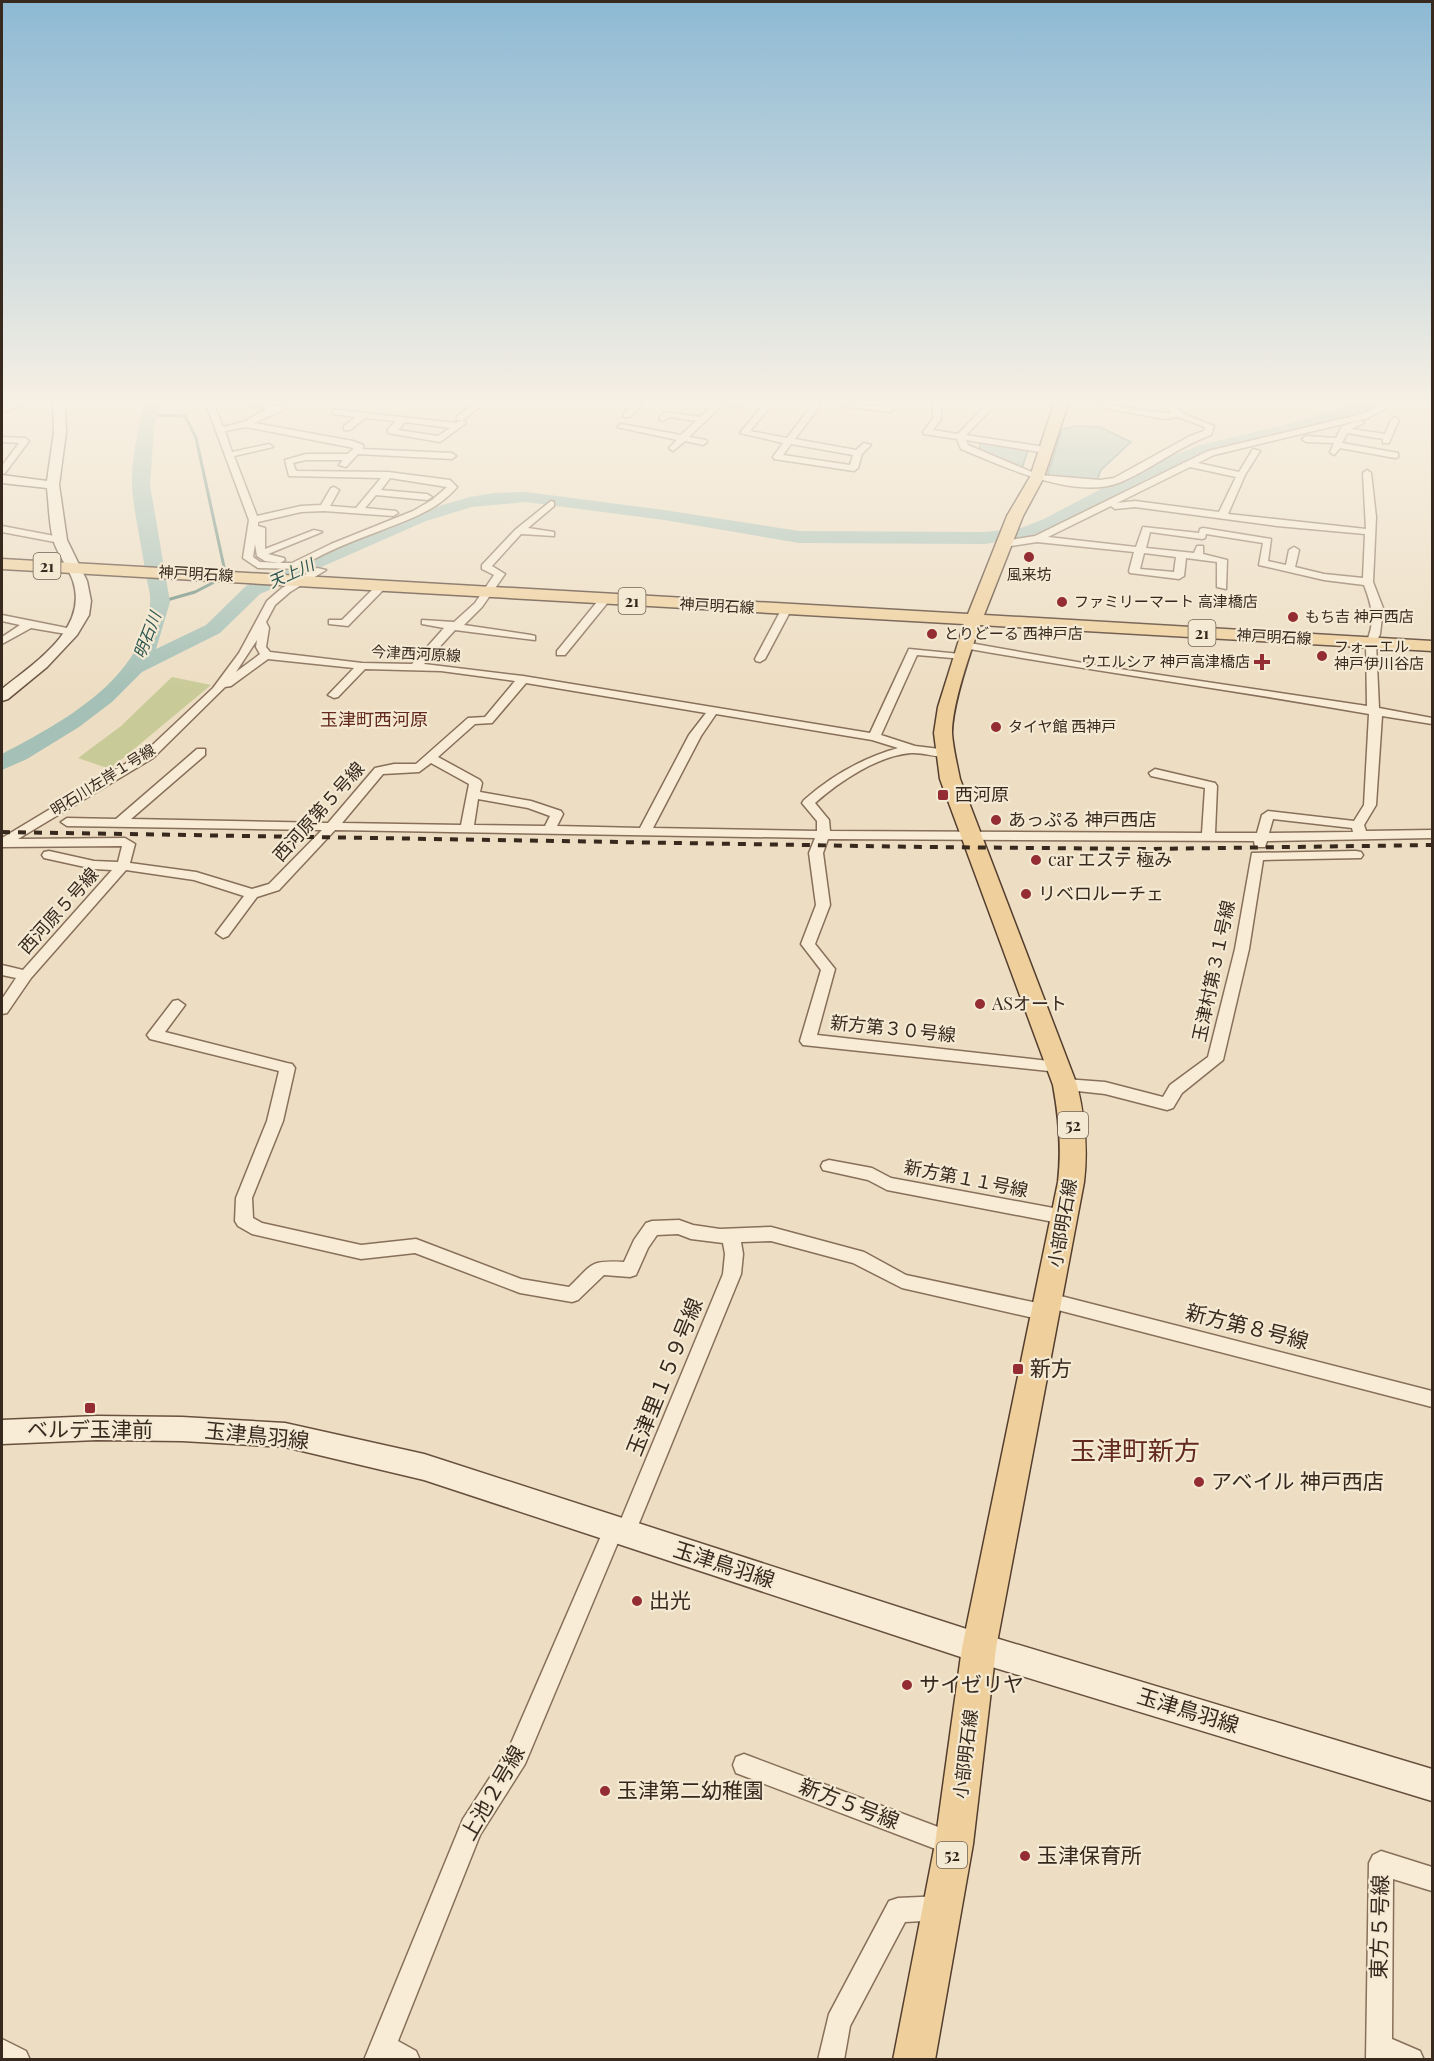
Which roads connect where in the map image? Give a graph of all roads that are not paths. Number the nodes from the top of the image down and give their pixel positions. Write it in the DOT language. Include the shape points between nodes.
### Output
graph roads {
  1 [pos="55,500"];
  2 [pos="248,500"];
  3 [pos="328,500"];
  4 [pos="367,500"];
  5 [pos="423,500"];
  6 [pos="438,500"];
  7 [pos="1025,500"];
  8 [pos="1119,500"];
  9 [pos="1229,500"];
  10 [pos="1369,500"];
  11 [pos="550,504"];
  12 [pos="1104,507"];
  13 [pos="324,508"];
  14 [pos="339,509"];
  15 [pos="358,510"];
  16 [pos="393,513"];
  17 [pos="1199,513"];
  18 [pos="1222,514"];
  19 [pos="330,518"];
  20 [pos="257,520"];
  21 [pos="2,529"];
  22 [pos="522,530"];
  23 [pos="317,532"];
  24 [pos="1371,532"];
  25 [pos="1203,533"];
  26 [pos="551,534"];
  27 [pos="1007,537"];
  28 [pos="1037,539"];
  29 [pos="60,540"];
  30 [pos="1141,549"];
  31 [pos="1294,550"];
  32 [pos="260,554"];
  33 [pos="1181,554"];
  34 [pos="1198,556"];
  35 [pos="2,564"];
  36 [pos="73,567"];
  37 [pos="1290,568"];
  38 [pos="294,572"];
  39 [pos="1368,582"];
  40 [pos="382,586"];
  41 [pos="1222,587"];
  42 [pos="486,592"];
  43 [pos="605,599"];
  44 [pos="786,610"];
  45 [pos="2,618"];
  46 [pos="972,620"];
  47 [pos="261,622"];
  48 [pos="333,622"];
  49 [pos="426,622"];
  50 [pos="29,624"];
  51 [pos="456,626"];
  52 [pos="72,632"];
  53 [pos="531,638"];
  54 [pos="2,641"];
  55 [pos="1371,643"];
  56 [pos="1432,646"];
  57 [pos="962,651"];
  58 [pos="561,653"];
  59 [pos="266,655"];
  60 [pos="760,659"];
  61 [pos="362,666"];
  62 [pos="414,669"];
  63 [pos="523,679"];
  64 [pos="217,690"];
  65 [pos="334,695"];
  66 [pos="2,696"];
  67 [pos="713,711"];
  68 [pos="1373,711"];
  69 [pos="1432,721"];
  70 [pos="874,737"];
  71 [pos="914,749"];
  72 [pos="201,752"];
  73 [pos="944,753"];
  74 [pos="431,758"];
  75 [pos="1155,773"];
  76 [pos="474,794"];
  77 [pos="531,805"];
  78 [pos="68,822"];
  79 [pos="119,822"];
  80 [pos="331,826"];
  81 [pos="466,828"];
  82 [pos="514,830"];
  83 [pos="549,830"];
  84 [pos="645,831"];
  85 [pos="1359,831"];
  86 [pos="824,833"];
  87 [pos="1432,834"];
  88 [pos="970,837"];
  89 [pos="1208,837"];
  90 [pos="1263,837"];
  91 [pos="2,843"];
  92 [pos="49,855"];
  93 [pos="1356,855"];
  94 [pos="1257,856"];
  95 [pos="123,866"];
  96 [pos="252,894"];
  97 [pos="223,933"];
  98 [pos="2,970"];
  99 [pos="26,975"];
  100 [pos="178,1005"];
  101 [pos="2,1009"];
  102 [pos="1062,1076"];
  103 [pos="829,1166"];
  104 [pos="1064,1217"];
  105 [pos="731,1236"];
  106 [pos="1048,1306"];
  107 [pos="1432,1399"];
  108 [pos="2,1432"];
  109 [pos="620,1531"];
  110 [pos="979,1648"];
  111 [pos="744,1765"];
  112 [pos="1432,1785"];
  113 [pos="954,1844"];
  114 [pos="1432,1879"];
  115 [pos="942,1908"];
  116 [pos="2,2052"];
  117 [pos="379,2053"];
  118 [pos="1379,2053"];
  119 [pos="17,2060"];
  120 [pos="407,2060"];
  121 [pos="831,2060"];
  122 [pos="914,2060"];
  123 [pos="1411,2060"];
  1 -- 29 [label="street"];
  2 -- 20 [label="street"];
  3 -- 13 [label="street"];
  4 -- 15 [label="street"];
  5 -- 16 [label="street"];
  6 -- 38 [label="street"];
  7 -- 27 [label="main road, 小部明石線 / 52"];
  8 -- 12 [label="street"];
  9 -- 18 [label="street"];
  10 -- 24 [label="street"];
  11 -- 22 [label="street"];
  12 -- 17 [label="street" via="1135,504"];
  12 -- 28 [label="street"];
  13 -- 14 [label="street"];
  13 -- 20 [label="street" via="301,509"];
  14 -- 15 [label="street"];
  14 -- 19 [label="street"];
  15 -- 16 [label="street"];
  16 -- 38 [label="street" via="308,548"];
  17 -- 18 [label="street"];
  17 -- 25 [label="street"];
  18 -- 24 [label="street"];
  20 -- 32 [label="street"];
  20 -- 38 [label="street" via="248,558 258,565"];
  21 -- 29 [label="street"];
  22 -- 26 [label="street"];
  22 -- 42 [label="street" via="486,567 500,574"];
  23 -- 32 [label="street"];
  24 -- 39 [label="street"];
  25 -- 30 [label="street" via="1146,529"];
  25 -- 34 [label="street"];
  25 -- 37 [label="street" via="1268,541 1263,563"];
  27 -- 28 [label="street"];
  27 -- 46 [label="main road, 小部明石線 / 52"];
  28 -- 30 [label="street"];
  29 -- 36 [label="street"];
  30 -- 33 [label="street"];
  30 -- 33 [label="street" via="1134,571 1179,576"];
  31 -- 37 [label="street"];
  32 -- 38 [label="street"];
  33 -- 34 [label="street"];
  34 -- 41 [label="street" via="1222,560"];
  35 -- 36 [label="main road, 神戸明石線 / 21"];
  36 -- 38 [label="main road, 神戸明石線 / 21"];
  36 -- 52 [label="street" via="84,601 82,615"];
  37 -- 39 [label="street"];
  38 -- 38 [label="street" via="321,570"];
  38 -- 40 [label="main road, 神戸明石線 / 21"];
  38 -- 47 [label="street"];
  39 -- 55 [label="street" via="1378,608"];
  40 -- 42 [label="main road, 神戸明石線 / 21"];
  40 -- 48 [label="street" via="344,624"];
  42 -- 43 [label="main road, 神戸明石線 / 21"];
  42 -- 51 [label="street"];
  43 -- 44 [label="main road, 神戸明石線 / 21"];
  43 -- 58 [label="street"];
  44 -- 46 [label="main road, 神戸明石線 / 21"];
  44 -- 60 [label="street"];
  45 -- 50 [label="street"];
  46 -- 55 [label="main road, 神戸明石線 / 21"];
  46 -- 57 [label="main road, 小部明石線 / 52"];
  47 -- 59 [label="street" via="261,647"];
  47 -- 64 [label="street, 明石川左岸１号線" via="244,654"];
  49 -- 51 [label="street"];
  50 -- 52 [label="street"];
  50 -- 54 [label="street"];
  51 -- 53 [label="street"];
  51 -- 62 [label="street"];
  52 -- 66 [label="street" via="42,664"];
  55 -- 56 [label="main road, 神戸明石線 / 21"];
  55 -- 68 [label="street"];
  57 -- 68 [label="street"];
  57 -- 70 [label="street" via="913,651"];
  57 -- 73 [label="main road, 小部明石線 / 52" via="947,707"];
  59 -- 61 [label="street, 今津西河原線"];
  59 -- 64 [label="street"];
  61 -- 62 [label="street, 今津西河原線"];
  61 -- 65 [label="street"];
  62 -- 63 [label="street, 今津西河原線" via="441,668"];
  63 -- 67 [label="street, 今津西河原線"];
  63 -- 74 [label="street" via="488,722 472,720"];
  64 -- 91 [label="street, 明石川左岸１号線" via="149,755"];
  67 -- 70 [label="street, 今津西河原線"];
  67 -- 84 [label="street" via="695,735"];
  68 -- 69 [label="street"];
  68 -- 85 [label="street" via="1376,716 1370,805"];
  70 -- 71 [label="street, 今津西河原線"];
  71 -- 73 [label="street"];
  71 -- 86 [label="street" via="848,772 821,790 808,803 823,820"];
  72 -- 79 [label="street"];
  73 -- 88 [label="main road, 小部明石線 / 52"];
  74 -- 76 [label="street" via="476,783"];
  74 -- 80 [label="street, 西河原第５号線" via="418,768 379,771"];
  75 -- 89 [label="street" via="1211,786"];
  76 -- 77 [label="street"];
  76 -- 81 [label="street"];
  77 -- 82 [label="street"];
  77 -- 83 [label="street" via="557,814"];
  78 -- 79 [label="street"];
  79 -- 80 [label="street"];
  80 -- 81 [label="street"];
  80 -- 96 [label="street, 西河原第５号線" via="274,887"];
  81 -- 82 [label="street"];
  82 -- 83 [label="street"];
  83 -- 84 [label="street"];
  84 -- 86 [label="street"];
  85 -- 87 [label="street"];
  85 -- 90 [label="street"];
  85 -- 90 [label="street" via="1268,814"];
  86 -- 88 [label="street"];
  86 -- 102 [label="street, 新方第３０号線" via="816,853 824,905 808,944 828,969 808,1041"];
  88 -- 89 [label="street"];
  88 -- 102 [label="main road, 小部明石線 / 52"];
  89 -- 90 [label="street"];
  90 -- 94 [label="street"];
  91 -- 95 [label="street" via="125,842 130,848"];
  92 -- 95 [label="street" via="94,865"];
  93 -- 94 [label="street"];
  94 -- 102 [label="street, 玉津村第３１号線" via="1242,949 1215,1060 1176,1089 1167,1104"];
  95 -- 96 [label="street" via="196,876"];
  95 -- 99 [label="street, 西河原５号線"];
  96 -- 97 [label="street"];
  98 -- 99 [label="street"];
  99 -- 101 [label="street, 西河原５号線"];
  100 -- 105 [label="street, 新方第８号線" via="155,1035 287,1068 275,1121 244,1198 244,1221 258,1229 361,1252 416,1246 520,1286 572,1295 600,1268 630,1270 652,1228 679,1227"];
  102 -- 104 [label="main road, 小部明石線 / 52" via="1072,1119 1074,1156"];
  103 -- 104 [label="street, 新方第１１号線" via="872,1174 887,1184"];
  104 -- 106 [label="main road, 小部明石線 / 52"];
  105 -- 106 [label="street, 新方第８号線" via="771,1234 858,1257 902,1281"];
  105 -- 109 [label="street, 玉津里１５９号線" via="732,1274"];
  106 -- 107 [label="street, 新方第８号線"];
  106 -- 110 [label="main road, 小部明石線 / 52"];
  108 -- 109 [label="street, 玉津鳥羽線" via="182,1429 285,1436 424,1467"];
  109 -- 110 [label="street, 玉津鳥羽線"];
  109 -- 117 [label="street, 上池２号線" via="517,1756 471,1827"];
  110 -- 112 [label="street, 玉津鳥羽線"];
  110 -- 113 [label="main road, 小部明石線 / 52"];
  111 -- 113 [label="street, 新方５号線"];
  113 -- 115 [label="main road, 小部明石線 / 52"];
  114 -- 118 [label="street, 東方５号線" via="1381,1863"];
  115 -- 121 [label="street" via="898,1910 838,2023"];
  115 -- 122 [label="main road, 小部明石線 / 52"];
  116 -- 119 [label="street"];
  117 -- 120 [label="street"];
  118 -- 123 [label="street, 東方５号線"];
}
